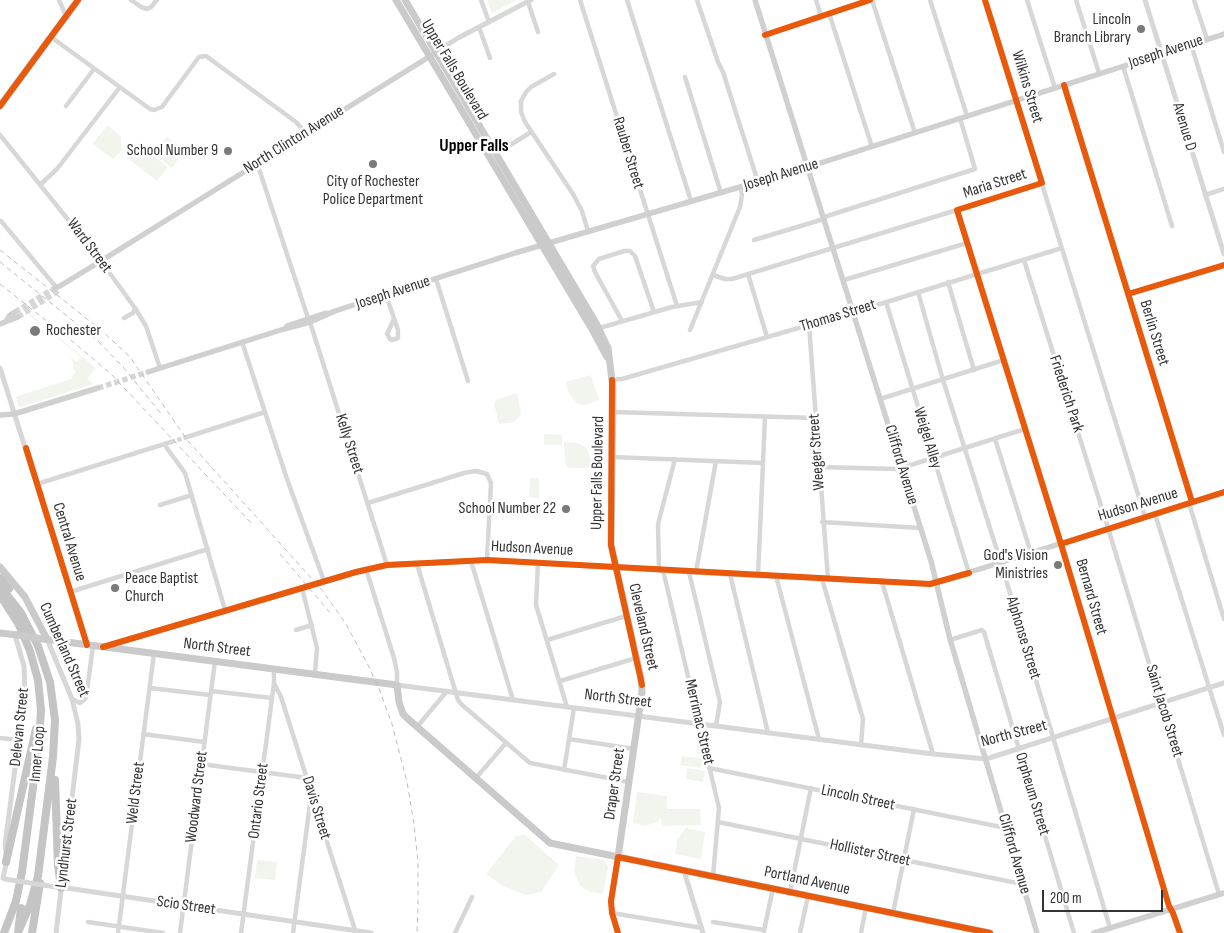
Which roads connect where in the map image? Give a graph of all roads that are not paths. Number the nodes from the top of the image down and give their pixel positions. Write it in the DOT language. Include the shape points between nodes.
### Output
graph roads {
  1 [pos="59,0"];
  2 [pos="78,0"];
  3 [pos="131,0"];
  4 [pos="157,0"];
  5 [pos="396,0"];
  6 [pos="406,0"];
  7 [pos="481,0"];
  8 [pos="580,0"];
  9 [pos="627,0"];
  10 [pos="697,0"];
  11 [pos="755,0"];
  12 [pos="816,0"];
  13 [pos="871,0"];
  14 [pos="930,0"];
  15 [pos="985,0"];
  16 [pos="1027,0"];
  17 [pos="1076,0"];
  18 [pos="1146,0"];
  19 [pos="1194,0"];
  20 [pos="530,1"];
  21 [pos="854,2"];
  22 [pos="829,13"];
  23 [pos="66,16"];
  24 [pos="821,16"];
  25 [pos="489,22"];
  26 [pos="479,27"];
  27 [pos="538,32"];
  28 [pos="1224,34"];
  29 [pos="766,35"];
  30 [pos="51,37"];
  31 [pos="1207,39"];
  32 [pos="1191,44"];
  33 [pos="1162,53"];
  34 [pos="433,54"];
  35 [pos="490,58"];
  36 [pos="1123,66"];
  37 [pos="94,69"];
  38 [pos="1099,73"];
  39 [pos="554,74"];
  40 [pos="685,77"];
  41 [pos="1064,85"];
  42 [pos="120,88"];
  43 [pos="1055,88"];
  44 [pos="1017,100"];
  45 [pos="0,104"];
  46 [pos="66,106"];
  47 [pos="967,116"];
  48 [pos="960,118"];
  49 [pos="532,132"];
  50 [pos="306,133"];
  51 [pos="915,133"];
  52 [pos="0,135"];
  53 [pos="872,146"];
  54 [pos="1224,152"];
  55 [pos="496,154"];
  56 [pos="256,164"];
  57 [pos="808,167"];
  58 [pos="758,182"];
  59 [pos="1042,183"];
  60 [pos="41,184"];
  61 [pos="741,187"];
  62 [pos="1224,189"];
  63 [pos="721,192"];
  64 [pos="1205,195"];
  65 [pos="691,201"];
  66 [pos="957,210"];
  67 [pos="647,214"];
  68 [pos="824,218"];
  69 [pos="2,221"];
  70 [pos="1172,226"];
  71 [pos="588,232"];
  72 [pos="1221,236"];
  73 [pos="754,240"];
  74 [pos="967,243"];
  75 [pos="546,244"];
  76 [pos="834,248"];
  77 [pos="1062,248"];
  78 [pos="1224,254"];
  79 [pos="1024,260"];
  80 [pos="101,261"];
  81 [pos="1224,265"];
  82 [pos="977,273"];
  83 [pos="748,274"];
  84 [pos="713,275"];
  85 [pos="436,279"];
  86 [pos="844,280"];
  87 [pos="948,282"];
  88 [pos="57,288"];
  89 [pos="918,292"];
  90 [pos="1128,294"];
  91 [pos="386,295"];
  92 [pos="702,302"];
  93 [pos="886,302"];
  94 [pos="677,306"];
  95 [pos="135,308"];
  96 [pos="654,312"];
  97 [pos="854,312"];
  98 [pos="16,314"];
  99 [pos="124,318"];
  100 [pos="394,319"];
  101 [pos="309,320"];
  102 [pos="622,321"];
  103 [pos="0,324"];
  104 [pos="809,325"];
  105 [pos="596,330"];
  106 [pos="690,330"];
  107 [pos="767,337"];
  108 [pos="242,342"];
  109 [pos="1004,360"];
  110 [pos="0,368"];
  111 [pos="160,368"];
  112 [pos="974,370"];
  113 [pos="148,372"];
  114 [pos="612,380"];
  115 [pos="943,380"];
  116 [pos="468,381"];
  117 [pos="98,388"];
  118 [pos="912,389"];
  119 [pos="880,399"];
  120 [pos="265,412"];
  121 [pos="613,412"];
  122 [pos="14,414"];
  123 [pos="0,415"];
  124 [pos="765,417"];
  125 [pos="815,418"];
  126 [pos="1025,429"];
  127 [pos="187,437"];
  128 [pos="995,439"];
  129 [pos="171,442"];
  130 [pos="164,444"];
  131 [pos="965,448"];
  132 [pos="612,458"];
  133 [pos="934,458"];
  134 [pos="675,459"];
  135 [pos="716,461"];
  136 [pos="763,463"];
  137 [pos="818,467"];
  138 [pos="902,468"];
  139 [pos="37,484"];
  140 [pos="1224,492"];
  141 [pos="192,495"];
  142 [pos="368,503"];
  143 [pos="1190,503"];
  144 [pos="160,504"];
  145 [pos="1155,514"];
  146 [pos="1145,517"];
  147 [pos="822,522"];
  148 [pos="920,528"];
  149 [pos="1108,528"];
  150 [pos="1061,544"];
  151 [pos="208,549"];
  152 [pos="1031,553"];
  153 [pos="487,560"];
  154 [pos="471,561"];
  155 [pos="538,562"];
  156 [pos="1001,563"];
  157 [pos="417,564"];
  158 [pos="388,565"];
  159 [pos="0,567"];
  160 [pos="615,567"];
  161 [pos="366,569"];
  162 [pos="661,570"];
  163 [pos="692,572"];
  164 [pos="970,573"];
  165 [pos="730,574"];
  166 [pos="758,576"];
  167 [pos="776,576"];
  168 [pos="0,578"];
  169 [pos="825,579"];
  170 [pos="324,581"];
  171 [pos="882,582"];
  172 [pos="937,583"];
  173 [pos="0,586"];
  174 [pos="302,588"];
  175 [pos="70,592"];
  176 [pos="0,595"];
  177 [pos="226,610"];
  178 [pos="626,616"];
  179 [pos="1224,619"];
  180 [pos="312,626"];
  181 [pos="296,630"];
  182 [pos="0,633"];
  183 [pos="16,635"];
  184 [pos="134,637"];
  185 [pos="42,639"];
  186 [pos="547,640"];
  187 [pos="950,640"];
  188 [pos="90,645"];
  189 [pos="103,647"];
  190 [pos="134,651"];
  191 [pos="154,654"];
  192 [pos="636,658"];
  193 [pos="214,661"];
  194 [pos="274,669"];
  195 [pos="315,674"];
  196 [pos="38,680"];
  197 [pos="560,681"];
  198 [pos="1224,683"];
  199 [pos="274,684"];
  200 [pos="397,685"];
  201 [pos="150,688"];
  202 [pos="1210,688"];
  203 [pos="447,692"];
  204 [pos="210,693"];
  205 [pos="457,693"];
  206 [pos="272,698"];
  207 [pos="72,699"];
  208 [pos="513,700"];
  209 [pos="1162,703"];
  210 [pos="567,707"];
  211 [pos="574,708"];
  212 [pos="639,715"];
  213 [pos="1113,719"];
  214 [pos="699,723"];
  215 [pos="716,726"];
  216 [pos="417,727"];
  217 [pos="768,733"];
  218 [pos="143,734"];
  219 [pos="1224,735"];
  220 [pos="0,738"];
  221 [pos="1053,738"];
  222 [pos="569,739"];
  223 [pos="819,739"];
  224 [pos="19,740"];
  225 [pos="55,742"];
  226 [pos="204,742"];
  227 [pos="506,743"];
  228 [pos="861,744"];
  229 [pos="634,749"];
  230 [pos="1019,749"];
  231 [pos="78,753"];
  232 [pos="933,754"];
  233 [pos="986,759"];
  234 [pos="201,764"];
  235 [pos="709,768"];
  236 [pos="564,770"];
  237 [pos="262,772"];
  238 [pos="307,778"];
  239 [pos="476,778"];
  240 [pos="629,782"];
  241 [pos="811,788"];
  242 [pos="312,794"];
  243 [pos="47,809"];
  244 [pos="914,809"];
  245 [pos="718,822"];
  246 [pos="29,828"];
  247 [pos="1006,828"];
  248 [pos="800,839"];
  249 [pos="618,857"];
  250 [pos="904,860"];
  251 [pos="6,862"];
  252 [pos="684,871"];
  253 [pos="713,876"];
  254 [pos="3,878"];
  255 [pos="1022,884"];
  256 [pos="59,887"];
  257 [pos="773,888"];
  258 [pos="790,892"];
  259 [pos="1221,894"];
  260 [pos="808,896"];
  261 [pos="122,897"];
  262 [pos="472,897"];
  263 [pos="183,906"];
  264 [pos="866,907"];
  265 [pos="1171,909"];
  266 [pos="612,913"];
  267 [pos="893,913"];
  268 [pos="244,914"];
  269 [pos="88,922"];
  270 [pos="294,922"];
  271 [pos="713,922"];
  272 [pos="118,926"];
  273 [pos="1110,928"];
  274 [pos="344,931"];
  275 [pos="703,931"];
  276 [pos="356,932"];
  277 [pos="764,932"];
  278 [pos="4,933"];
  279 [pos="18,933"];
  280 [pos="32,933"];
  281 [pos="56,933"];
  282 [pos="118,933"];
  283 [pos="163,933"];
  284 [pos="180,933"];
  285 [pos="241,933"];
  286 [pos="293,933"];
  287 [pos="371,933"];
  288 [pos="455,933"];
  289 [pos="618,933"];
  290 [pos="800,933"];
  291 [pos="861,933"];
  292 [pos="990,933"];
  293 [pos="1037,933"];
  294 [pos="1074,933"];
  295 [pos="1094,933"];
  296 [pos="1180,933"];
  1 -- 23 [label="street"];
  2 -- 23 [label="main road"];
  3 -- 4 [label="street" via="147,9"];
  5 -- 34 [label="main road, Upper Falls Boulevard"];
  6 -- 34 [label="main road, Upper Falls Boulevard"];
  7 -- 25 [label="street"];
  8 -- 67 [label="street, Rauber Street"];
  9 -- 65 [label="street"];
  10 -- 58 [label="street"];
  11 -- 29 [label="main road, Clifford Avenue"];
  12 -- 24 [label="street"];
  13 -- 21 [label="street"];
  13 -- 51 [label="street"];
  14 -- 47 [label="street"];
  15 -- 44 [label="street, Wilkins Street"];
  16 -- 43 [label="street"];
  17 -- 38 [label="street"];
  18 -- 33 [label="street, Avenue D"];
  19 -- 31 [label="street"];
  20 -- 25 [label="street, North Clinton Avenue"];
  20 -- 27 [label="street"];
  21 -- 22 [label="street"];
  22 -- 24 [label="street"];
  22 -- 53 [label="street"];
  23 -- 30 [label="main road"];
  24 -- 29 [label="street"];
  25 -- 26 [label="street, North Clinton Avenue"];
  26 -- 34 [label="street, North Clinton Avenue"];
  26 -- 35 [label="street"];
  28 -- 31 [label="main road, Joseph Avenue"];
  29 -- 57 [label="main road, Clifford Avenue"];
  30 -- 37 [label="street"];
  30 -- 45 [label="main road"];
  31 -- 32 [label="main road, Joseph Avenue"];
  32 -- 33 [label="main road, Joseph Avenue"];
  32 -- 54 [label="street"];
  33 -- 36 [label="main road, Joseph Avenue"];
  33 -- 64 [label="street, Avenue D"];
  34 -- 50 [label="main road, North Clinton Avenue"];
  34 -- 55 [label="main road, Upper Falls Boulevard"];
  34 -- 75 [label="main road, Upper Falls Boulevard"];
  36 -- 38 [label="main road, Joseph Avenue"];
  36 -- 70 [label="street"];
  37 -- 42 [label="street"];
  37 -- 46 [label="street"];
  38 -- 41 [label="main road, Joseph Avenue"];
  39 -- 49 [label="street" via="531,87 522,98 521,115"];
  40 -- 63 [label="street"];
  41 -- 43 [label="main road, Joseph Avenue"];
  41 -- 90 [label="street, Berlin Street"];
  42 -- 50 [label="street" via="150,109 158,109 197,59 206,56 296,122"];
  42 -- 60 [label="street" via="57,169"];
  43 -- 44 [label="main road, Joseph Avenue"];
  44 -- 47 [label="main road, Joseph Avenue"];
  44 -- 59 [label="street, Wilkins Street"];
  47 -- 48 [label="main road, Joseph Avenue"];
  48 -- 51 [label="main road, Joseph Avenue"];
  48 -- 68 [label="street" via="975,169"];
  49 -- 55 [label="street"];
  49 -- 71 [label="street" via="573,194"];
  50 -- 56 [label="main road, North Clinton Avenue"];
  51 -- 53 [label="main road, Joseph Avenue"];
  52 -- 60 [label="street, Ward Street"];
  53 -- 57 [label="main road, Joseph Avenue"];
  55 -- 75 [label="main road, Upper Falls Boulevard"];
  56 -- 80 [label="main road, North Clinton Avenue"];
  56 -- 101 [label="street, Kelly Street"];
  57 -- 58 [label="main road, Joseph Avenue"];
  57 -- 68 [label="main road, Clifford Avenue"];
  58 -- 61 [label="main road, Joseph Avenue"];
  59 -- 66 [label="street, Maria Street"];
  59 -- 77 [label="street, Wilkins Street"];
  60 -- 80 [label="street, Ward Street"];
  61 -- 63 [label="main road, Joseph Avenue"];
  61 -- 84 [label="street" via="741,206"];
  62 -- 64 [label="street"];
  63 -- 65 [label="main road, Joseph Avenue"];
  64 -- 72 [label="street, Avenue D"];
  65 -- 67 [label="main road, Joseph Avenue"];
  66 -- 74 [label="street, Bernard Street"];
  66 -- 76 [label="street, Maria Street"];
  67 -- 71 [label="main road, Joseph Avenue"];
  67 -- 94 [label="street, Rauber Street"];
  68 -- 73 [label="street"];
  68 -- 76 [label="main road, Clifford Avenue"];
  69 -- 88 [label="street"];
  71 -- 75 [label="main road, Joseph Avenue"];
  72 -- 78 [label="street, Avenue D"];
  74 -- 82 [label="street, Bernard Street"];
  74 -- 86 [label="street"];
  75 -- 85 [label="main road, Joseph Avenue"];
  75 -- 105 [label="main road, Upper Falls Boulevard"];
  76 -- 83 [label="street, Maria Street"];
  76 -- 86 [label="main road, Clifford Avenue"];
  77 -- 79 [label="street, Thomas Street"];
  77 -- 146 [label="street, Wilkins Street"];
  79 -- 82 [label="street, Thomas Street"];
  79 -- 149 [label="street, Friederich Park"];
  80 -- 88 [label="main road, North Clinton Avenue"];
  80 -- 95 [label="street, Ward Street"];
  81 -- 90 [label="street"];
  82 -- 87 [label="street, Thomas Street"];
  82 -- 109 [label="street, Bernard Street"];
  83 -- 84 [label="street, Maria Street" via="730,279"];
  83 -- 107 [label="street"];
  84 -- 92 [label="street"];
  85 -- 91 [label="main road, Joseph Avenue"];
  85 -- 116 [label="street"];
  86 -- 97 [label="main road, Clifford Avenue"];
  87 -- 89 [label="street, Thomas Street"];
  87 -- 112 [label="street"];
  89 -- 93 [label="street, Thomas Street"];
  89 -- 115 [label="street, Alphonse Street"];
  90 -- 143 [label="street, Berlin Street"];
  91 -- 100 [label="street"];
  91 -- 101 [label="main road, Joseph Avenue"];
  92 -- 94 [label="street"];
  92 -- 106 [label="street"];
  93 -- 97 [label="street, Thomas Street"];
  93 -- 118 [label="street, Weigel Alley"];
  94 -- 96 [label="street"];
  95 -- 99 [label="street" via="134,313"];
  95 -- 111 [label="street, Ward Street" via="146,326"];
  96 -- 102 [label="street"];
  96 -- 102 [label="street" via="635,256 624,251 599,259 593,266"];
  97 -- 104 [label="street, Thomas Street"];
  97 -- 119 [label="main road, Clifford Avenue"];
  98 -- 103 [label="main road" via="14,320"];
  101 -- 108 [label="main road, Joseph Avenue"];
  101 -- 142 [label="street, Kelly Street"];
  102 -- 105 [label="street"];
  104 -- 107 [label="street, Thomas Street"];
  104 -- 125 [label="street, Weeger Street"];
  105 -- 114 [label="main road, Upper Falls Boulevard" via="609,361"];
  107 -- 114 [label="street, Thomas Street"];
  108 -- 111 [label="main road, Joseph Avenue"];
  108 -- 120 [label="street"];
  109 -- 112 [label="street"];
  109 -- 126 [label="street, Bernard Street"];
  110 -- 122 [label="street, Central Avenue"];
  111 -- 113 [label="main road, Joseph Avenue"];
  112 -- 115 [label="street"];
  114 -- 121 [label="main road, Upper Falls Boulevard"];
  115 -- 118 [label="street"];
  115 -- 131 [label="street, Alphonse Street"];
  117 -- 122 [label="main road"];
  118 -- 119 [label="street"];
  118 -- 133 [label="street, Weigel Alley"];
  119 -- 138 [label="main road, Clifford Avenue"];
  120 -- 127 [label="street"];
  120 -- 170 [label="street"];
  121 -- 124 [label="street"];
  121 -- 132 [label="main road, Upper Falls Boulevard"];
  122 -- 123 [label="main road"];
  122 -- 139 [label="street, Central Avenue"];
  124 -- 125 [label="street"];
  124 -- 136 [label="street"];
  125 -- 137 [label="street, Weeger Street"];
  126 -- 128 [label="street"];
  126 -- 150 [label="street, Bernard Street"];
  128 -- 131 [label="street"];
  128 -- 152 [label="street"];
  129 -- 130 [label="street"];
  130 -- 139 [label="street"];
  130 -- 141 [label="street" via="185,473"];
  131 -- 133 [label="street"];
  131 -- 156 [label="street, Alphonse Street"];
  132 -- 134 [label="street"];
  132 -- 160 [label="main road, Upper Falls Boulevard" via="611,538"];
  133 -- 138 [label="street"];
  133 -- 164 [label="street, Weigel Alley"];
  134 -- 135 [label="street"];
  134 -- 162 [label="street, Merrimac Street" via="658,524"];
  135 -- 136 [label="street"];
  135 -- 163 [label="street"];
  136 -- 166 [label="street"];
  137 -- 138 [label="street"];
  137 -- 147 [label="street, Weeger Street"];
  138 -- 148 [label="main road, Clifford Avenue"];
  139 -- 175 [label="street, Central Avenue"];
  140 -- 143 [label="main road, Hudson Avenue"];
  141 -- 144 [label="street"];
  141 -- 151 [label="street"];
  142 -- 153 [label="street" via="464,473 476,471 487,474 491,483"];
  142 -- 158 [label="street, Kelly Street"];
  143 -- 145 [label="main road, Hudson Avenue"];
  143 -- 179 [label="street, Berlin Street"];
  145 -- 146 [label="main road, Hudson Avenue"];
  145 -- 202 [label="street"];
  146 -- 149 [label="main road, Hudson Avenue"];
  147 -- 148 [label="street"];
  147 -- 169 [label="street, Weeger Street"];
  148 -- 172 [label="main road, Clifford Avenue"];
  149 -- 150 [label="main road, Hudson Avenue"];
  149 -- 209 [label="street, Saint Jacob Street"];
  150 -- 152 [label="main road, Hudson Avenue"];
  150 -- 213 [label="street, Bernard Street"];
  151 -- 175 [label="street"];
  151 -- 177 [label="street"];
  152 -- 156 [label="main road, Hudson Avenue"];
  153 -- 154 [label="main road, Hudson Avenue"];
  153 -- 155 [label="main road, Hudson Avenue"];
  154 -- 157 [label="main road, Hudson Avenue"];
  154 -- 208 [label="street"];
  155 -- 160 [label="main road, Hudson Avenue"];
  155 -- 186 [label="street" via="536,605"];
  156 -- 164 [label="main road, Hudson Avenue"];
  156 -- 221 [label="street, Alphonse Street"];
  157 -- 158 [label="main road, Hudson Avenue"];
  157 -- 205 [label="street"];
  158 -- 161 [label="main road, Hudson Avenue"];
  159 -- 185 [label="main road, Cumberland Street" via="25,597"];
  160 -- 162 [label="main road, Hudson Avenue"];
  160 -- 178 [label="main road, Cleveland Street"];
  161 -- 170 [label="main road, Hudson Avenue"];
  161 -- 200 [label="street" via="394,658"];
  162 -- 163 [label="main road, Hudson Avenue"];
  162 -- 214 [label="street, Merrimac Street"];
  163 -- 165 [label="main road, Hudson Avenue"];
  163 -- 215 [label="street" via="720,702"];
  164 -- 172 [label="main road, Hudson Avenue"];
  165 -- 166 [label="main road, Hudson Avenue"];
  165 -- 217 [label="street"];
  166 -- 167 [label="main road, Hudson Avenue"];
  167 -- 169 [label="main road, Hudson Avenue"];
  167 -- 223 [label="street"];
  168 -- 185 [label="highway"];
  169 -- 171 [label="main road, Hudson Avenue"];
  169 -- 228 [label="street, Weeger Street" via="863,719"];
  170 -- 174 [label="main road, Hudson Avenue"];
  171 -- 172 [label="main road, Hudson Avenue"];
  171 -- 232 [label="street"];
  172 -- 187 [label="main road, Clifford Avenue"];
  173 -- 185 [label="highway, Inner Loop"];
  174 -- 177 [label="main road, Hudson Avenue"];
  174 -- 180 [label="street"];
  175 -- 188 [label="street, Central Avenue"];
  176 -- 196 [label="highway, Inner Loop" via="24,637"];
  177 -- 184 [label="main road, Hudson Avenue"];
  178 -- 186 [label="street"];
  178 -- 192 [label="main road, Cleveland Street"];
  180 -- 181 [label="street"];
  180 -- 195 [label="street" via="317,648"];
  182 -- 183 [label="main road, North Street"];
  183 -- 185 [label="main road, North Street, bridge"];
  183 -- 224 [label="street, Delevan Street" via="25,679"];
  184 -- 189 [label="main road, Hudson Avenue"];
  184 -- 190 [label="main road" via="131,645"];
  185 -- 188 [label="main road, North Street"];
  185 -- 207 [label="street, Cumberland Street"];
  185 -- 225 [label="highway, Inner Loop" via="52,690"];
  186 -- 197 [label="street"];
  187 -- 230 [label="street, Orpheum Street" via="984,632"];
  187 -- 233 [label="main road, Clifford Avenue"];
  188 -- 189 [label="main road, North Street"];
  188 -- 207 [label="street" via="86,698 80,703"];
  189 -- 190 [label="main road, North Street"];
  190 -- 191 [label="main road, North Street"];
  191 -- 193 [label="main road, North Street"];
  191 -- 201 [label="street, Weld Street"];
  192 -- 197 [label="street"];
  192 -- 212 [label="main road, Cleveland Street" via="642,685"];
  193 -- 194 [label="main road, North Street"];
  193 -- 204 [label="street, Woodward Street"];
  194 -- 195 [label="main road, North Street"];
  194 -- 199 [label="street, Ontario Street"];
  195 -- 200 [label="main road, North Street"];
  196 -- 246 [label="highway, Inner Loop" via="41,726"];
  196 -- 251 [label="highway" via="36,730"];
  197 -- 210 [label="street"];
  198 -- 202 [label="street, North Street"];
  199 -- 206 [label="street, Ontario Street"];
  199 -- 238 [label="street, Davis Street"];
  200 -- 203 [label="street, North Street"];
  200 -- 216 [label="main road, Portland Avenue" via="403,714"];
  201 -- 204 [label="street"];
  201 -- 218 [label="street, Weld Street"];
  202 -- 209 [label="street, North Street"];
  202 -- 219 [label="street"];
  203 -- 205 [label="street, North Street"];
  203 -- 216 [label="street"];
  204 -- 206 [label="street"];
  204 -- 226 [label="street, Woodward Street"];
  205 -- 208 [label="street, North Street"];
  205 -- 227 [label="street" via="461,704"];
  206 -- 237 [label="street, Ontario Street"];
  207 -- 231 [label="street, Cumberland Street" via="78,724"];
  208 -- 210 [label="street, North Street"];
  209 -- 213 [label="street, North Street"];
  209 -- 259 [label="street, Saint Jacob Street"];
  210 -- 211 [label="street, North Street"];
  211 -- 212 [label="street, North Street"];
  211 -- 222 [label="street"];
  212 -- 214 [label="street, North Street"];
  212 -- 229 [label="main road, Draper Street"];
  213 -- 221 [label="street, North Street"];
  213 -- 265 [label="street, Bernard Street"];
  214 -- 215 [label="street, North Street"];
  214 -- 235 [label="street, Merrimac Street"];
  215 -- 217 [label="street, North Street"];
  216 -- 239 [label="main road, Portland Avenue"];
  217 -- 223 [label="street, North Street"];
  218 -- 226 [label="street"];
  218 -- 261 [label="street, Weld Street"];
  220 -- 224 [label="street"];
  221 -- 230 [label="street, North Street"];
  221 -- 273 [label="street, Alphonse Street"];
  222 -- 229 [label="street"];
  222 -- 236 [label="street"];
  223 -- 228 [label="street, North Street"];
  224 -- 251 [label="street, Delevan Street" via="5,845"];
  225 -- 243 [label="highway, Inner Loop"];
  225 -- 256 [label="highway"];
  226 -- 234 [label="street, Woodward Street"];
  227 -- 236 [label="street" via="530,764"];
  227 -- 239 [label="street"];
  228 -- 232 [label="street, North Street"];
  229 -- 240 [label="main road, Draper Street"];
  230 -- 233 [label="street, North Street"];
  230 -- 294 [label="street, Orpheum Street"];
  231 -- 256 [label="street, Lyndhurst Street"];
  232 -- 233 [label="street, North Street"];
  233 -- 247 [label="main road, Clifford Avenue"];
  234 -- 237 [label="street"];
  234 -- 263 [label="street, Woodward Street"];
  235 -- 241 [label="street, Lincoln Street"];
  235 -- 245 [label="street, Merrimac Street" via="719,808"];
  236 -- 240 [label="street"];
  237 -- 238 [label="street"];
  237 -- 268 [label="street, Ontario Street"];
  238 -- 242 [label="street, Davis Street"];
  239 -- 249 [label="main road, Portland Avenue" via="550,843"];
  240 -- 249 [label="main road, Draper Street"];
  241 -- 244 [label="street, Lincoln Street"];
  241 -- 248 [label="street"];
  242 -- 270 [label="street"];
  242 -- 276 [label="street, Davis Street"];
  243 -- 279 [label="highway, Inner Loop" via="34,890"];
  243 -- 280 [label="highway" via="42,872"];
  244 -- 247 [label="street, Lincoln Street"];
  244 -- 250 [label="street"];
  245 -- 248 [label="street, Hollister Street"];
  245 -- 253 [label="street, Merrimac Street"];
  246 -- 278 [label="highway, Inner Loop" via="18,894"];
  246 -- 279 [label="highway, bridge"];
  247 -- 255 [label="main road, Clifford Avenue"];
  248 -- 250 [label="street, Hollister Street"];
  248 -- 258 [label="street"];
  249 -- 252 [label="main road, Portland Avenue"];
  249 -- 266 [label="main road"];
  250 -- 255 [label="street, Hollister Street"];
  250 -- 267 [label="street"];
  251 -- 254 [label="street, Delevan Street"];
  252 -- 253 [label="main road, Portland Avenue"];
  252 -- 275 [label="street"];
  253 -- 257 [label="main road, Portland Avenue"];
  254 -- 256 [label="street, Scio Street, bridge"];
  255 -- 293 [label="main road, Clifford Avenue"];
  256 -- 261 [label="street, Scio Street"];
  256 -- 281 [label="street, Lyndhurst Street"];
  257 -- 258 [label="main road, Portland Avenue"];
  257 -- 277 [label="street"];
  258 -- 260 [label="main road, Portland Avenue"];
  259 -- 265 [label="main road"];
  260 -- 264 [label="main road, Portland Avenue"];
  260 -- 290 [label="street"];
  261 -- 263 [label="street, Scio Street"];
  261 -- 272 [label="street, Weld Street"];
  262 -- 288 [label="street"];
  263 -- 268 [label="street, Scio Street"];
  263 -- 284 [label="street, Woodward Street"];
  264 -- 267 [label="main road, Portland Avenue"];
  264 -- 291 [label="street"];
  265 -- 273 [label="main road"];
  265 -- 296 [label="street, Bernard Street"];
  266 -- 275 [label="street"];
  266 -- 289 [label="main road"];
  267 -- 292 [label="main road, Portland Avenue"];
  268 -- 270 [label="street, Scio Street"];
  268 -- 285 [label="street, Ontario Street"];
  269 -- 272 [label="street"];
  270 -- 274 [label="street, Scio Street"];
  270 -- 286 [label="street"];
  271 -- 277 [label="street"];
  272 -- 282 [label="street, Weld Street"];
  272 -- 283 [label="street"];
  273 -- 295 [label="main road"];
  274 -- 276 [label="street, Scio Street"];
  276 -- 287 [label="street, Scio Street"];
}
